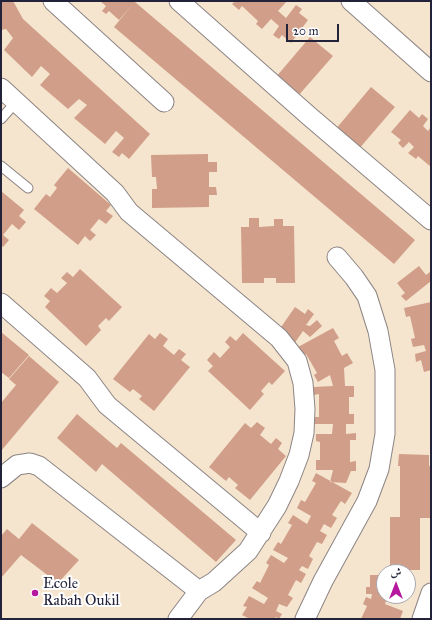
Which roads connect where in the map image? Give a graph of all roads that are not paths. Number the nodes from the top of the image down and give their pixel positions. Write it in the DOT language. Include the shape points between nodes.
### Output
graph roads {
  1 [pos="53,1"];
  2 [pos="179,1"];
  3 [pos="351,1"];
  4 [pos="431,72"];
  5 [pos="1,88"];
  6 [pos="16,102"];
  7 [pos="164,102"];
  8 [pos="1,119"];
  9 [pos="1,166"];
  10 [pos="28,188"];
  11 [pos="431,220"];
  12 [pos="337,257"];
  13 [pos="1,303"];
  14 [pos="1,478"];
  15 [pos="261,533"];
  16 [pos="199,591"];
  17 [pos="431,593"];
  18 [pos="178,619"];
  19 [pos="305,619"];
  20 [pos="422,619"];
  1 -- 7 [label="street"];
  2 -- 11 [label="street"];
  3 -- 4 [label="street"];
  5 -- 6 [label="street"];
  6 -- 8 [label="lane"];
  6 -- 15 [label="street" via="115,193 130,212 279,338 297,361 303,383 304,433 289,481"];
  9 -- 10 [label="lane"];
  12 -- 19 [label="street" via="367,296 378,331 385,370 385,434 379,469 367,501"];
  13 -- 15 [label="street" via="87,378 107,405"];
  14 -- 16 [label="street" via="17,465 30,463 39,466"];
  15 -- 16 [label="street" via="238,561 214,582"];
  16 -- 18 [label="street"];
  17 -- 20 [label="street"];
}
